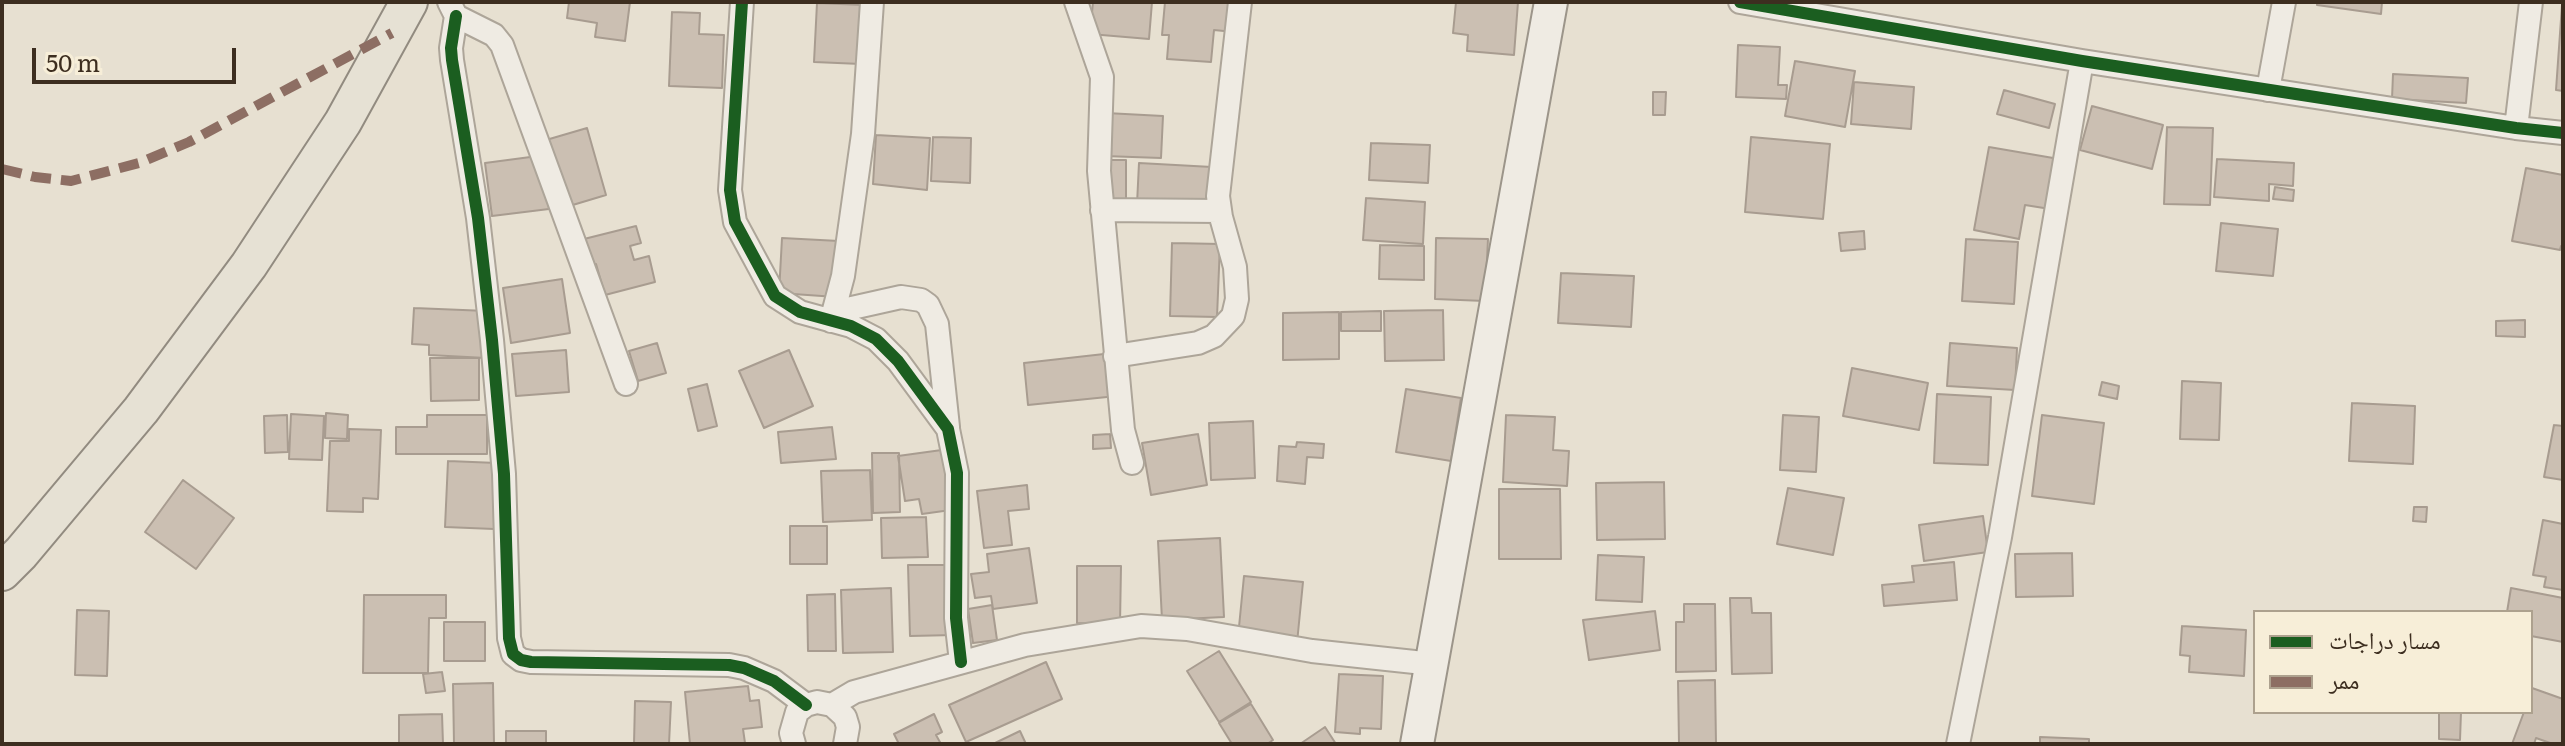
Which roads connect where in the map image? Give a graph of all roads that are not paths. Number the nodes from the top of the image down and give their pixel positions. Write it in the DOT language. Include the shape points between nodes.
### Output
graph roads {
  1 [pos="409,2"];
  2 [pos="742,2"];
  3 [pos="872,2"];
  4 [pos="1076,2"];
  5 [pos="1240,2"];
  6 [pos="1551,2"];
  7 [pos="1740,2"];
  8 [pos="2284,2"];
  9 [pos="2531,2"];
  10 [pos="453,9"];
  11 [pos="2082,61"];
  12 [pos="2268,90"];
  13 [pos="2516,128"];
  14 [pos="2563,133"];
  15 [pos="1102,210"];
  16 [pos="1219,211"];
  17 [pos="832,317"];
  18 [pos="1115,356"];
  19 [pos="626,384"];
  20 [pos="948,429"];
  21 [pos="1132,463"];
  22 [pos="2,572"];
  23 [pos="961,662"];
  24 [pos="1433,664"];
  25 [pos="806,705"];
  26 [pos="832,705"];
  27 [pos="793,744"];
  28 [pos="845,744"];
  29 [pos="1417,744"];
  30 [pos="1958,744"];
  1 -- 22 [label="main road" via="343,122 249,265 141,410"];
  2 -- 17 [label="street" via="730,190 733,214 775,296 800,312"];
  3 -- 17 [label="street" via="863,134"];
  4 -- 15 [label="street" via="1102,77"];
  5 -- 16 [label="street"];
  6 -- 24 [label="main road"];
  7 -- 11 [label="street"];
  8 -- 12 [label="street"];
  9 -- 13 [label="street"];
  10 -- 19 [label="street" via="502,45"];
  10 -- 25 [label="street" via="452,60 492,340 513,654 531,662 729,665 774,681"];
  11 -- 12 [label="street"];
  11 -- 30 [label="street" via="2000,537"];
  12 -- 13 [label="street"];
  13 -- 14 [label="street"];
  15 -- 16 [label="street"];
  15 -- 18 [label="street"];
  16 -- 18 [label="street" via="1237,283 1233,316 1226,326 1198,343"];
  17 -- 20 [label="street" via="888,349"];
  17 -- 20 [label="street" via="901,297 928,305 937,324"];
  18 -- 21 [label="street"];
  20 -- 23 [label="street" via="957,473 956,618"];
  23 -- 24 [label="street" via="1025,645 1141,626"];
  23 -- 26 [label="street" via="854,692"];
  24 -- 29 [label="main road"];
  25 -- 26 [label="street"];
  25 -- 27 [label="street" via="792,722"];
  26 -- 28 [label="street" via="845,717"];
}
